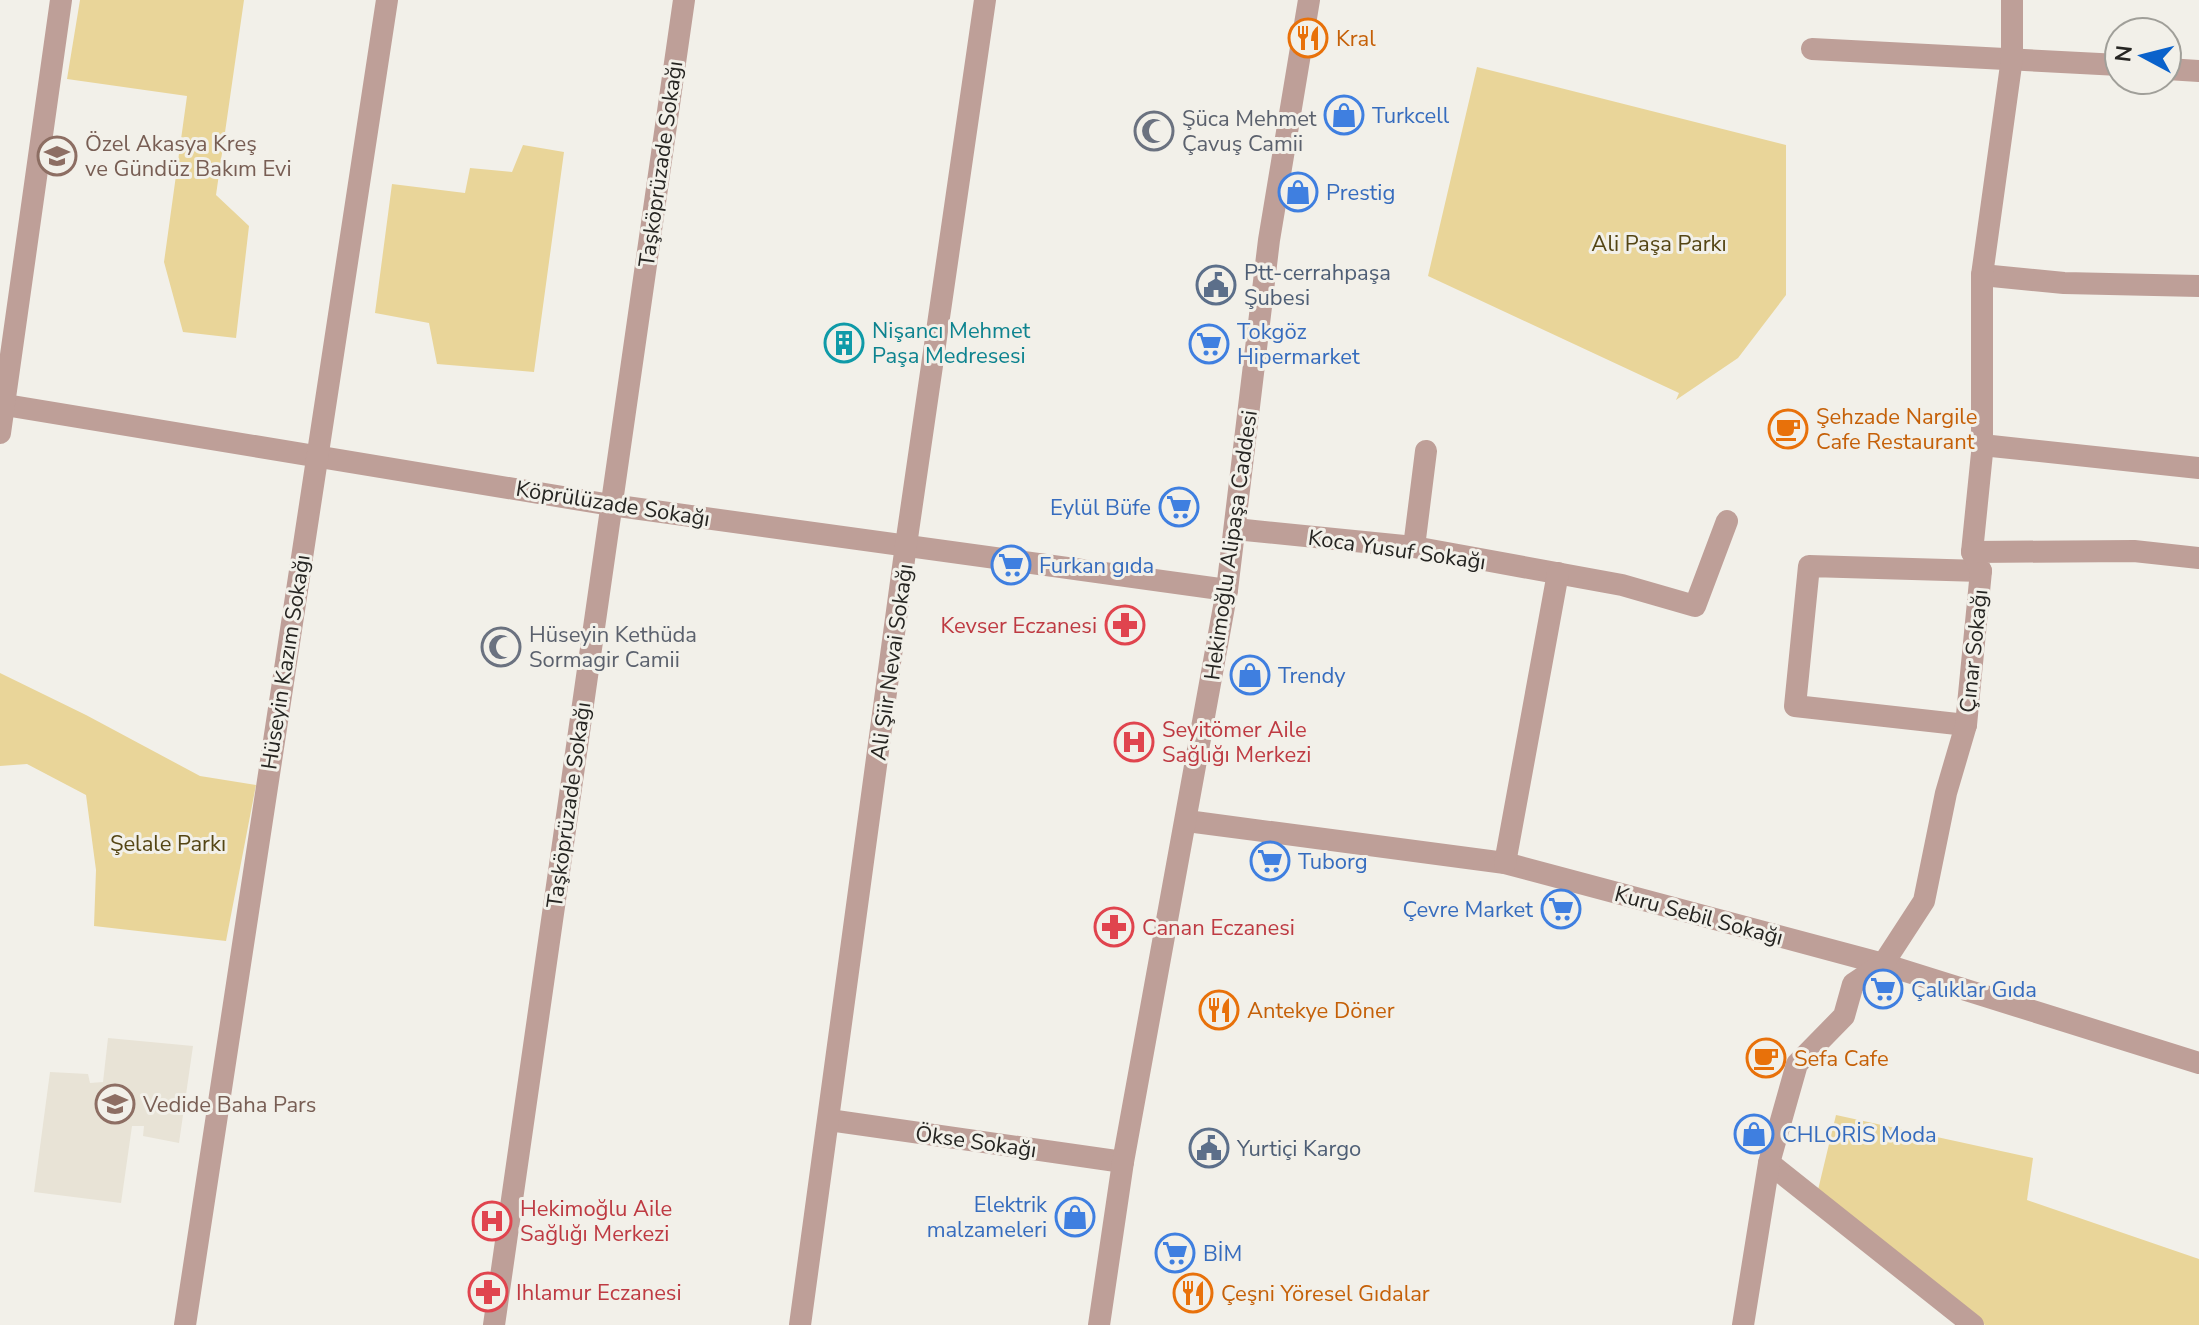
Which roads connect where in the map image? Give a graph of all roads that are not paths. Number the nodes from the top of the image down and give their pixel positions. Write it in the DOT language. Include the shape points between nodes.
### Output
graph roads {
  1 [pos="61,0"];
  2 [pos="387,0"];
  3 [pos="684,0"];
  4 [pos="985,0"];
  5 [pos="1309,0"];
  6 [pos="2012,0"];
  7 [pos="1812,49"];
  8 [pos="2012,58"];
  9 [pos="2103,64"];
  10 [pos="1982,275"];
  11 [pos="2199,286"];
  12 [pos="2,404"];
  13 [pos="0,433"];
  14 [pos="1982,445"];
  15 [pos="1426,451"];
  16 [pos="316,454"];
  17 [pos="2199,468"];
  18 [pos="611,505"];
  19 [pos="1727,521"];
  20 [pos="1235,529"];
  21 [pos="906,545"];
  22 [pos="1414,547"];
  23 [pos="2199,558"];
  24 [pos="1976,561"];
  25 [pos="1558,573"];
  26 [pos="1227,590"];
  27 [pos="1966,725"];
  28 [pos="1187,821"];
  29 [pos="1505,863"];
  30 [pos="1883,964"];
  31 [pos="2199,1063"];
  32 [pos="829,1120"];
  33 [pos="1123,1162"];
  34 [pos="1769,1163"];
  35 [pos="185,1325"];
  36 [pos="494,1325"];
  37 [pos="800,1325"];
  38 [pos="1099,1325"];
  39 [pos="1743,1325"];
  40 [pos="1973,1325"];
  1 -- 12 [label="street"];
  2 -- 16 [label="street, Hüseyin Kazım Sokağı"];
  3 -- 18 [label="street, Taşköprüzade Sokağı"];
  4 -- 21 [label="street, Ali Şiir Nevai Sokağı"];
  5 -- 20 [label="street, Hekimoğlu Alipaşa Caddesi" via="1269,240"];
  6 -- 8 [label="street, Çınar Sokağı"];
  7 -- 8 [label="street"];
  8 -- 9 [label="street"];
  8 -- 10 [label="street, Çınar Sokağı"];
  10 -- 11 [label="street"];
  10 -- 14 [label="street, Çınar Sokağı"];
  12 -- 13 [label="street"];
  12 -- 16 [label="street, Köprülüzade Sokağı"];
  14 -- 17 [label="street"];
  14 -- 24 [label="street, Çınar Sokağı"];
  15 -- 22 [label="street"];
  16 -- 18 [label="street, Köprülüzade Sokağı"];
  16 -- 35 [label="street, Hüseyin Kazım Sokağı"];
  18 -- 21 [label="street, Köprülüzade Sokağı"];
  18 -- 36 [label="street, Taşköprüzade Sokağı"];
  19 -- 25 [label="street, Koca Yusuf Sokağı" via="1695,606"];
  20 -- 22 [label="street, Koca Yusuf Sokağı"];
  20 -- 26 [label="street, Hekimoğlu Alipaşa Caddesi"];
  21 -- 26 [label="street, Köprülüzade Sokağı"];
  21 -- 32 [label="street, Ali Şiir Nevai Sokağı"];
  22 -- 25 [label="street, Koca Yusuf Sokağı"];
  23 -- 24 [label="street" via="2134,551"];
  24 -- 27 [label="street, Çınar Sokağı"];
  24 -- 27 [label="street" via="1809,566 1795,706"];
  25 -- 29 [label="street"];
  26 -- 28 [label="street, Hekimoğlu Alipaşa Caddesi"];
  27 -- 30 [label="street, Çınar Sokağı" via="1924,901"];
  28 -- 29 [label="street, Kuru Sebil Sokağı"];
  28 -- 33 [label="street, Hekimoğlu Alipaşa Caddesi"];
  29 -- 30 [label="street, Kuru Sebil Sokağı"];
  30 -- 31 [label="street, Kuru Sebil Sokağı"];
  30 -- 34 [label="street, Çınar Sokağı" via="1853,984 1844,1016 1797,1064"];
  32 -- 33 [label="street, Ökse Sokağı"];
  32 -- 37 [label="street, Ali Şiir Nevai Sokağı"];
  33 -- 38 [label="street, Hekimoğlu Alipaşa Caddesi"];
  34 -- 39 [label="street, Çınar Sokağı"];
  34 -- 40 [label="street"];
}
